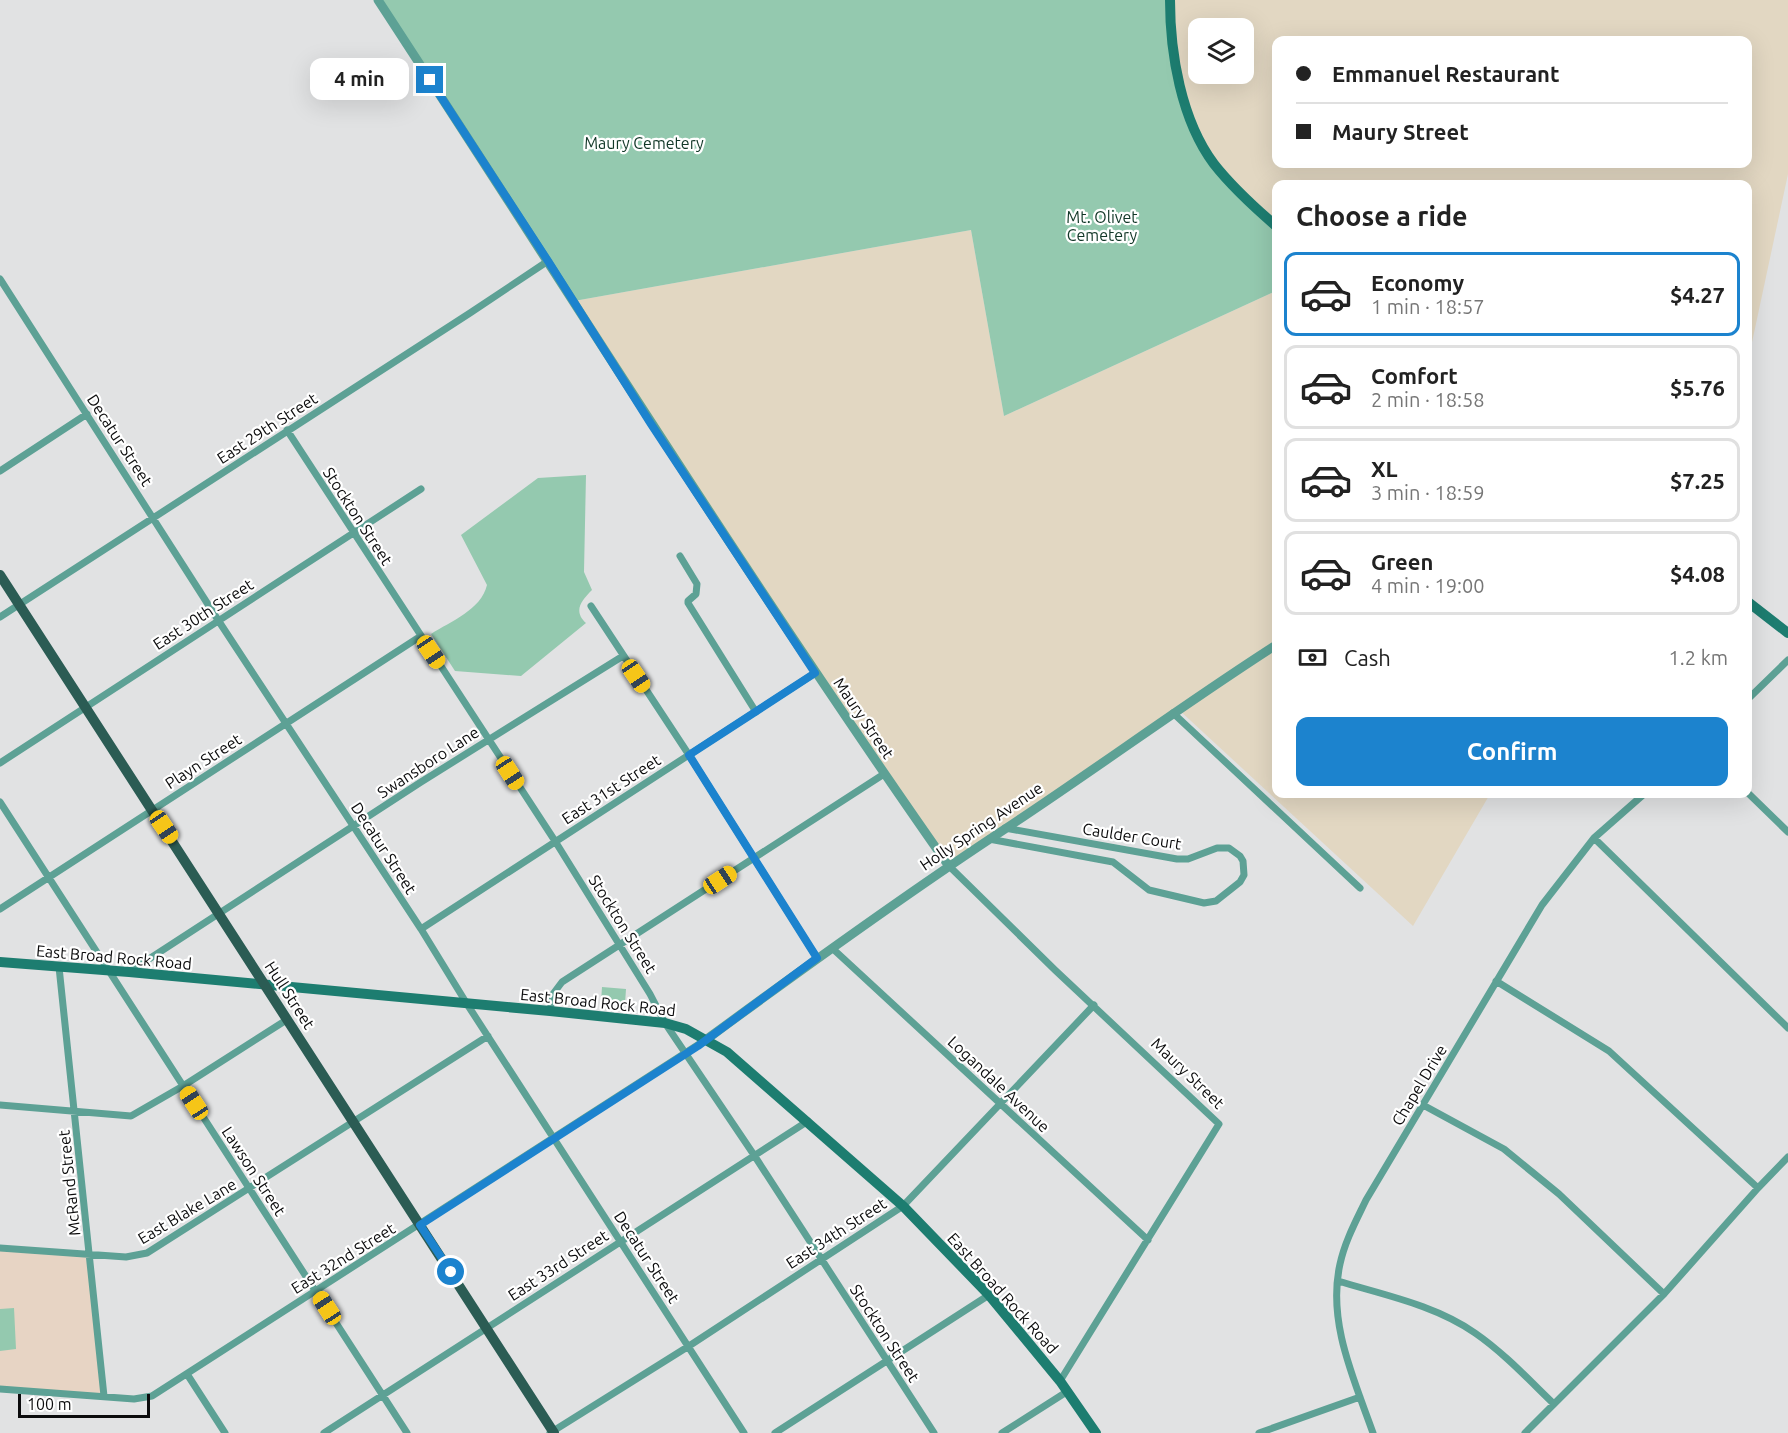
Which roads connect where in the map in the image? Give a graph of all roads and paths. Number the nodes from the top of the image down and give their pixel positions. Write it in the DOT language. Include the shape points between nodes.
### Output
graph roads {
  1 [pos="378,0"];
  2 [pos="1170,0"];
  3 [pos="1272,222"];
  4 [pos="548,261"];
  5 [pos="0,279"];
  6 [pos="87,414"];
  7 [pos="287,430"];
  8 [pos="0,471"];
  9 [pos="421,489"];
  10 [pos="153,517"];
  11 [pos="353,533"];
  12 [pos="680,556"];
  13 [pos="0,575"];
  14 [pos="20,605"];
  15 [pos="1752,605"];
  16 [pos="591,606"];
  17 [pos="0,617"];
  18 [pos="218,620"];
  19 [pos="1788,633"];
  20 [pos="421,636"];
  21 [pos="1272,648"];
  22 [pos="623,656"];
  23 [pos="1788,660"];
  24 [pos="815,673"];
  25 [pos="1752,695"];
  26 [pos="86,707"];
  27 [pos="756,712"];
  28 [pos="1173,713"];
  29 [pos="286,723"];
  30 [pos="488,739"];
  31 [pos="689,755"];
  32 [pos="0,763"];
  33 [pos="884,774"];
  34 [pos="1752,797"];
  35 [pos="1639,798"];
  36 [pos="0,802"];
  37 [pos="153,810"];
  38 [pos="353,826"];
  39 [pos="1005,828"];
  40 [pos="1788,832"];
  41 [pos="1593,838"];
  42 [pos="989,839"];
  43 [pos="555,842"];
  44 [pos="753,858"];
  45 [pos="948,866"];
  46 [pos="49,877"];
  47 [pos="1360,888"];
  48 [pos="0,909"];
  49 [pos="219,912"];
  50 [pos="421,929"];
  51 [pos="620,945"];
  52 [pos="832,948"];
  53 [pos="817,958"];
  54 [pos="0,962"];
  55 [pos="59,967"];
  56 [pos="109,970"];
  57 [pos="129,972"];
  58 [pos="1496,981"];
  59 [pos="266,986"];
  60 [pos="467,1004"];
  61 [pos="1094,1005"];
  62 [pos="550,1011"];
  63 [pos="288,1019"];
  64 [pos="665,1023"];
  65 [pos="1788,1028"];
  66 [pos="488,1036"];
  67 [pos="707,1039"];
  68 [pos="686,1053"];
  69 [pos="183,1086"];
  70 [pos="1000,1104"];
  71 [pos="0,1105"];
  72 [pos="1423,1105"];
  73 [pos="76,1110"];
  74 [pos="808,1121"];
  75 [pos="354,1122"];
  76 [pos="555,1138"];
  77 [pos="754,1155"];
  78 [pos="1788,1157"];
  79 [pos="250,1188"];
  80 [pos="1758,1188"];
  81 [pos="903,1206"];
  82 [pos="420,1225"];
  83 [pos="1148,1240"];
  84 [pos="620,1241"];
  85 [pos="0,1248"];
  86 [pos="90,1255"];
  87 [pos="820,1259"];
  88 [pos="1338,1281"];
  89 [pos="316,1291"];
  90 [pos="1664,1294"];
  91 [pos="989,1295"];
  92 [pos="487,1328"];
  93 [pos="689,1346"];
  94 [pos="887,1361"];
  95 [pos="187,1374"];
  96 [pos="1060,1381"];
  97 [pos="0,1389"];
  98 [pos="1068,1391"];
  99 [pos="383,1395"];
  100 [pos="104,1396"];
  101 [pos="1360,1397"];
  102 [pos="1554,1404"];
  103 [pos="552,1432"];
  104 [pos="225,1433"];
  105 [pos="324,1433"];
  106 [pos="407,1433"];
  107 [pos="744,1433"];
  108 [pos="775,1433"];
  109 [pos="934,1433"];
  110 [pos="1002,1433"];
  111 [pos="1096,1433"];
  112 [pos="1258,1433"];
  113 [pos="1373,1433"];
  114 [pos="1525,1433"];
  1 -- 4 [label="street, Maury Street"];
  2 -- 3 [label="main road" via="1172,43 1180,88 1192,124 1215,165"];
  4 -- 7 [label="street, East 29th Street"];
  4 -- 24 [label="street, Maury Street"];
  5 -- 6 [label="street, Decatur Street"];
  6 -- 8 [label="street"];
  6 -- 10 [label="street, Decatur Street"];
  7 -- 10 [label="street, East 29th Street"];
  7 -- 11 [label="street, Stockton Street"];
  9 -- 11 [label="street, East 30th Street"];
  10 -- 14 [label="street, East 29th Street"];
  10 -- 18 [label="street, Decatur Street"];
  11 -- 18 [label="street, East 30th Street"];
  11 -- 20 [label="street, Stockton Street"];
  12 -- 27 [label="street" via="698,584 688,603"];
  13 -- 14 [label="main road, Hull Street"];
  14 -- 17 [label="street, East 29th Street"];
  14 -- 26 [label="main road, Hull Street"];
  15 -- 19 [label="main road"];
  16 -- 22 [label="street"];
  18 -- 26 [label="street, East 30th Street"];
  18 -- 29 [label="street, Decatur Street"];
  20 -- 29 [label="street, Playn Street"];
  20 -- 30 [label="street, Stockton Street"];
  21 -- 28 [label="street, Holly Spring Avenue"];
  22 -- 30 [label="street, Swansboro Lane"];
  22 -- 31 [label="street"];
  23 -- 25 [label="street"];
  24 -- 27 [label="street, East 31st Street"];
  24 -- 33 [label="street, Maury Street"];
  26 -- 32 [label="street, East 30th Street"];
  26 -- 37 [label="main road, Hull Street"];
  27 -- 31 [label="street, East 31st Street"];
  28 -- 39 [label="street, Holly Spring Avenue"];
  28 -- 47 [label="street"];
  29 -- 37 [label="street, Playn Street"];
  29 -- 38 [label="street, Decatur Street"];
  30 -- 38 [label="street, Swansboro Lane"];
  30 -- 43 [label="street, Stockton Street"];
  31 -- 43 [label="street, East 31st Street"];
  31 -- 44 [label="street"];
  33 -- 44 [label="street"];
  33 -- 45 [label="street, Maury Street"];
  34 -- 40 [label="street"];
  35 -- 41 [label="street, Chapel Drive"];
  36 -- 46 [label="street, Lawson Street"];
  37 -- 46 [label="street, Playn Street"];
  37 -- 49 [label="main road, Hull Street"];
  38 -- 49 [label="street, Swansboro Lane"];
  38 -- 50 [label="street, Decatur Street"];
  39 -- 42 [label="street, Holly Spring Avenue"];
  39 -- 42 [label="street, Caulder Court" via="1177,859 1229,848 1243,861 1244,875 1216,901 1204,903 1149,890 1113,862"];
  41 -- 58 [label="street, Chapel Drive" via="1542,905"];
  41 -- 65 [label="street"];
  42 -- 45 [label="street, Holly Spring Avenue"];
  43 -- 50 [label="street, East 31st Street"];
  43 -- 51 [label="street, Stockton Street"];
  44 -- 51 [label="street"];
  44 -- 53 [label="street"];
  45 -- 52 [label="street, Holly Spring Avenue"];
  45 -- 61 [label="street, Maury Street"];
  46 -- 48 [label="street, Playn Street"];
  46 -- 56 [label="street, Lawson Street"];
  49 -- 57 [label="street, Swansboro Lane"];
  49 -- 59 [label="main road, Hull Street"];
  50 -- 60 [label="street, Decatur Street"];
  51 -- 62 [label="street" via="561,982 553,994"];
  51 -- 64 [label="street, Stockton Street"];
  52 -- 53 [label="street, Holly Spring Avenue"];
  52 -- 70 [label="street, Logandale Avenue"];
  53 -- 67 [label="street, Holly Spring Avenue"];
  54 -- 55 [label="main road, East Broad Rock Road"];
  55 -- 56 [label="main road, East Broad Rock Road"];
  55 -- 73 [label="street, McRand Street"];
  56 -- 57 [label="main road, East Broad Rock Road"];
  56 -- 69 [label="street, Lawson Street"];
  57 -- 59 [label="main road, East Broad Rock Road"];
  58 -- 72 [label="street, Chapel Drive"];
  58 -- 80 [label="street" via="1609,1051"];
  59 -- 60 [label="main road, East Broad Rock Road"];
  59 -- 63 [label="main road, Hull Street"];
  60 -- 62 [label="main road, East Broad Rock Road"];
  60 -- 66 [label="street, Decatur Street"];
  61 -- 70 [label="street, East 34th Street"];
  61 -- 83 [label="street, Maury Street" via="1219,1124"];
  62 -- 64 [label="main road, East Broad Rock Road"];
  63 -- 69 [label="street"];
  63 -- 75 [label="main road, Hull Street"];
  64 -- 67 [label="main road, East Broad Rock Road"];
  64 -- 68 [label="street, Stockton Street"];
  66 -- 75 [label="street, East Blake Lane"];
  66 -- 76 [label="street, Decatur Street"];
  67 -- 68 [label="street, East 32nd Street"];
  67 -- 74 [label="main road, East Broad Rock Road"];
  68 -- 76 [label="street, East 32nd Street"];
  68 -- 77 [label="street, Stockton Street"];
  69 -- 73 [label="street" via="131,1116"];
  69 -- 79 [label="street, Lawson Street"];
  70 -- 81 [label="street, East 34th Street"];
  70 -- 83 [label="street, Logandale Avenue"];
  71 -- 73 [label="street"];
  72 -- 88 [label="street, Chapel Drive" via="1366,1200 1344,1250"];
  72 -- 90 [label="street" via="1504,1149 1559,1194"];
  73 -- 86 [label="street, McRand Street"];
  74 -- 77 [label="street, East 33rd Street"];
  74 -- 81 [label="main road, East Broad Rock Road"];
  75 -- 79 [label="street, East Blake Lane"];
  75 -- 82 [label="main road, Hull Street"];
  76 -- 82 [label="street, East 32nd Street"];
  76 -- 84 [label="street, Decatur Street"];
  77 -- 84 [label="street, East 33rd Street"];
  77 -- 87 [label="street, Stockton Street"];
  78 -- 80 [label="street"];
  79 -- 86 [label="street, East Blake Lane" via="140,1255"];
  79 -- 89 [label="street, Lawson Street"];
  80 -- 90 [label="street"];
  81 -- 87 [label="street, East 34th Street"];
  81 -- 91 [label="main road, East Broad Rock Road"];
  82 -- 89 [label="street, East 32nd Street"];
  82 -- 92 [label="main road, Hull Street"];
  83 -- 96 [label="street"];
  84 -- 92 [label="street, East 33rd Street"];
  84 -- 93 [label="street, Decatur Street"];
  85 -- 86 [label="street, East Blake Lane"];
  86 -- 100 [label="street, McRand Street"];
  87 -- 93 [label="street, East 34th Street"];
  87 -- 94 [label="street, Stockton Street"];
  88 -- 101 [label="street, Chapel Drive" via="1341,1334"];
  88 -- 102 [label="street" via="1420,1306 1459,1323 1494,1347"];
  89 -- 95 [label="street, East 32nd Street"];
  89 -- 99 [label="street, Lawson Street"];
  90 -- 102 [label="street"];
  91 -- 94 [label="street"];
  91 -- 96 [label="main road, East Broad Rock Road"];
  92 -- 99 [label="street, East 33rd Street"];
  92 -- 103 [label="main road, Hull Street"];
  93 -- 103 [label="street, East 34th Street"];
  93 -- 107 [label="street, Decatur Street"];
  94 -- 108 [label="street"];
  94 -- 109 [label="street, Stockton Street"];
  95 -- 100 [label="street, East 32nd Street" via="147,1398"];
  95 -- 104 [label="street"];
  96 -- 98 [label="main road, East Broad Rock Road"];
  97 -- 100 [label="street, East 32nd Street"];
  98 -- 110 [label="street"];
  98 -- 111 [label="main road, East Broad Rock Road"];
  99 -- 105 [label="street, East 33rd Street"];
  99 -- 106 [label="street, Lawson Street"];
  101 -- 112 [label="street"];
  101 -- 113 [label="street, Chapel Drive"];
  102 -- 114 [label="street"];
}
